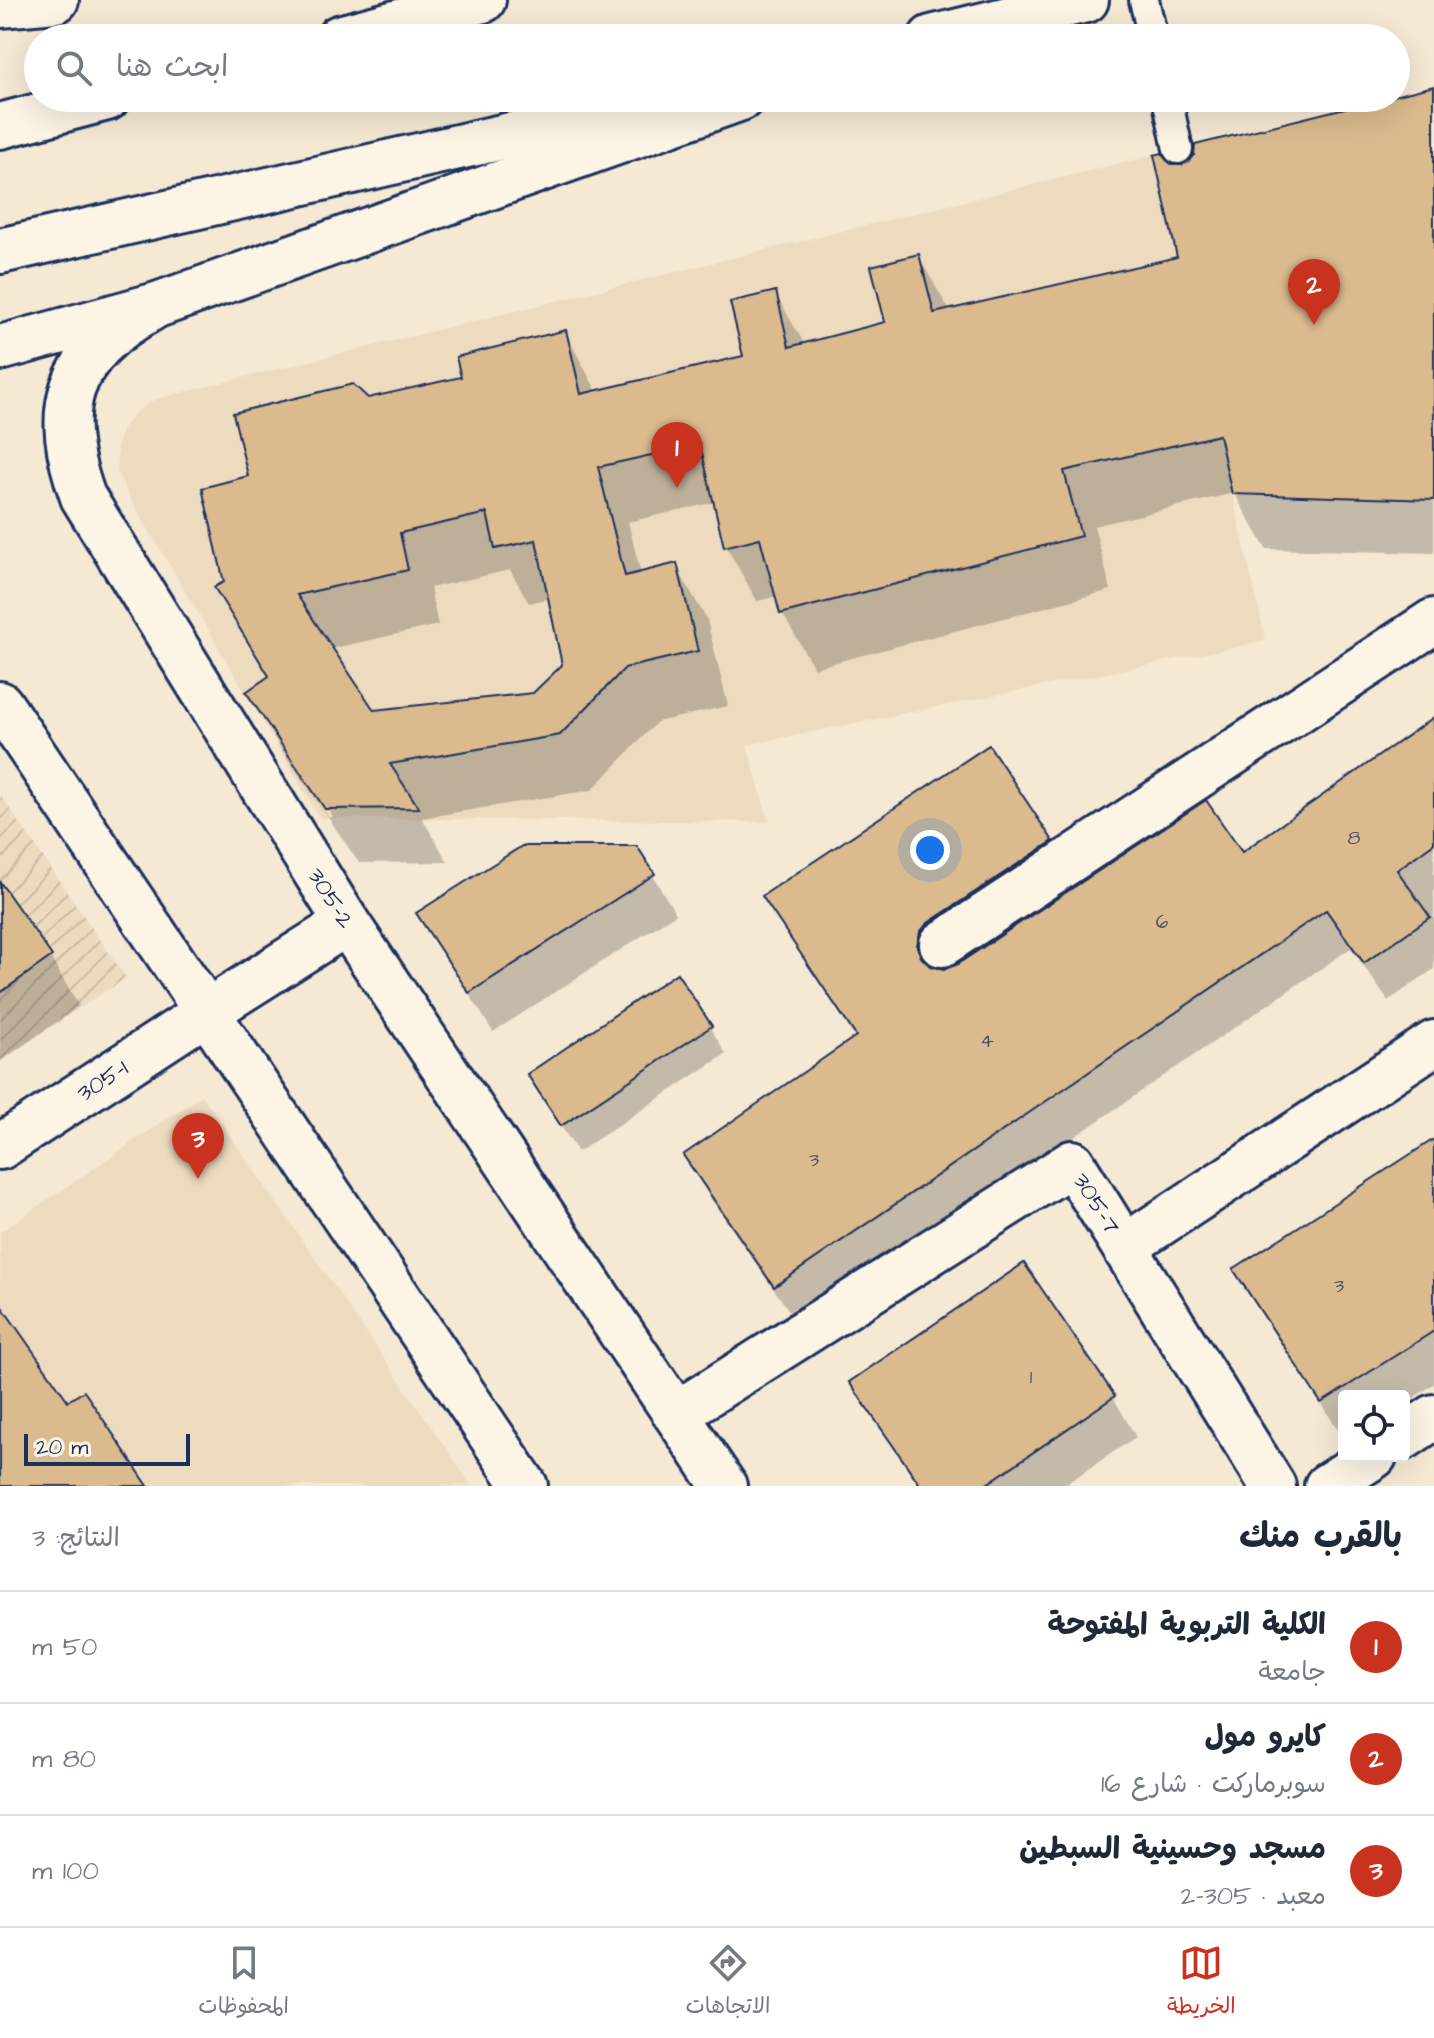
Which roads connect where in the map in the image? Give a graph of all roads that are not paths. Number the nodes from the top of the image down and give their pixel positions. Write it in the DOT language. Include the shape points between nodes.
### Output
graph roads {
  1 [pos="56,0"];
  2 [pos="483,0"];
  3 [pos="1086,0"];
  4 [pos="1144,0"];
  5 [pos="0,5"];
  6 [pos="392,24"];
  7 [pos="988,24"];
  8 [pos="1150,24"];
  9 [pos="54,112"];
  10 [pos="611,112"];
  11 [pos="702,112"];
  12 [pos="1170,112"];
  13 [pos="0,126"];
  14 [pos="1178,149"];
  15 [pos="0,251"];
  16 [pos="157,305"];
  17 [pos="0,348"];
  18 [pos="1434,621"];
  19 [pos="0,704"];
  20 [pos="347,923"];
  21 [pos="942,944"];
  22 [pos="205,1013"];
  23 [pos="1434,1043"];
  24 [pos="0,1147"];
  25 [pos="1126,1246"];
  26 [pos="676,1414"];
  27 [pos="1434,1417"];
  28 [pos="1410,1433"];
  29 [pos="1365,1462"];
  30 [pos="525,1486"];
  31 [pos="724,1486"];
  32 [pos="1273,1486"];
  33 [pos="1327,1486"];
  1 -- 5 [label="street"];
  2 -- 6 [label="street"];
  3 -- 7 [label="street"];
  4 -- 8 [label="lane"];
  9 -- 13 [label="street"];
  10 -- 15 [label="street"];
  11 -- 16 [label="street"];
  12 -- 14 [label="lane"];
  16 -- 17 [label="street"];
  16 -- 20 [label="street, 305-2" via="110,334 73,382 65,428 72,465 83,497"];
  18 -- 21 [label="street"];
  19 -- 22 [label="street"];
  20 -- 22 [label="street, 305-1"];
  20 -- 26 [label="street, 305-2"];
  22 -- 24 [label="street, 305-1"];
  22 -- 30 [label="street"];
  23 -- 25 [label="street, 305-7"];
  25 -- 26 [label="street, 305-7" via="1072,1163"];
  25 -- 32 [label="street"];
  26 -- 31 [label="street, 305-2"];
  27 -- 28 [label="street"];
  29 -- 33 [label="street"];
}
